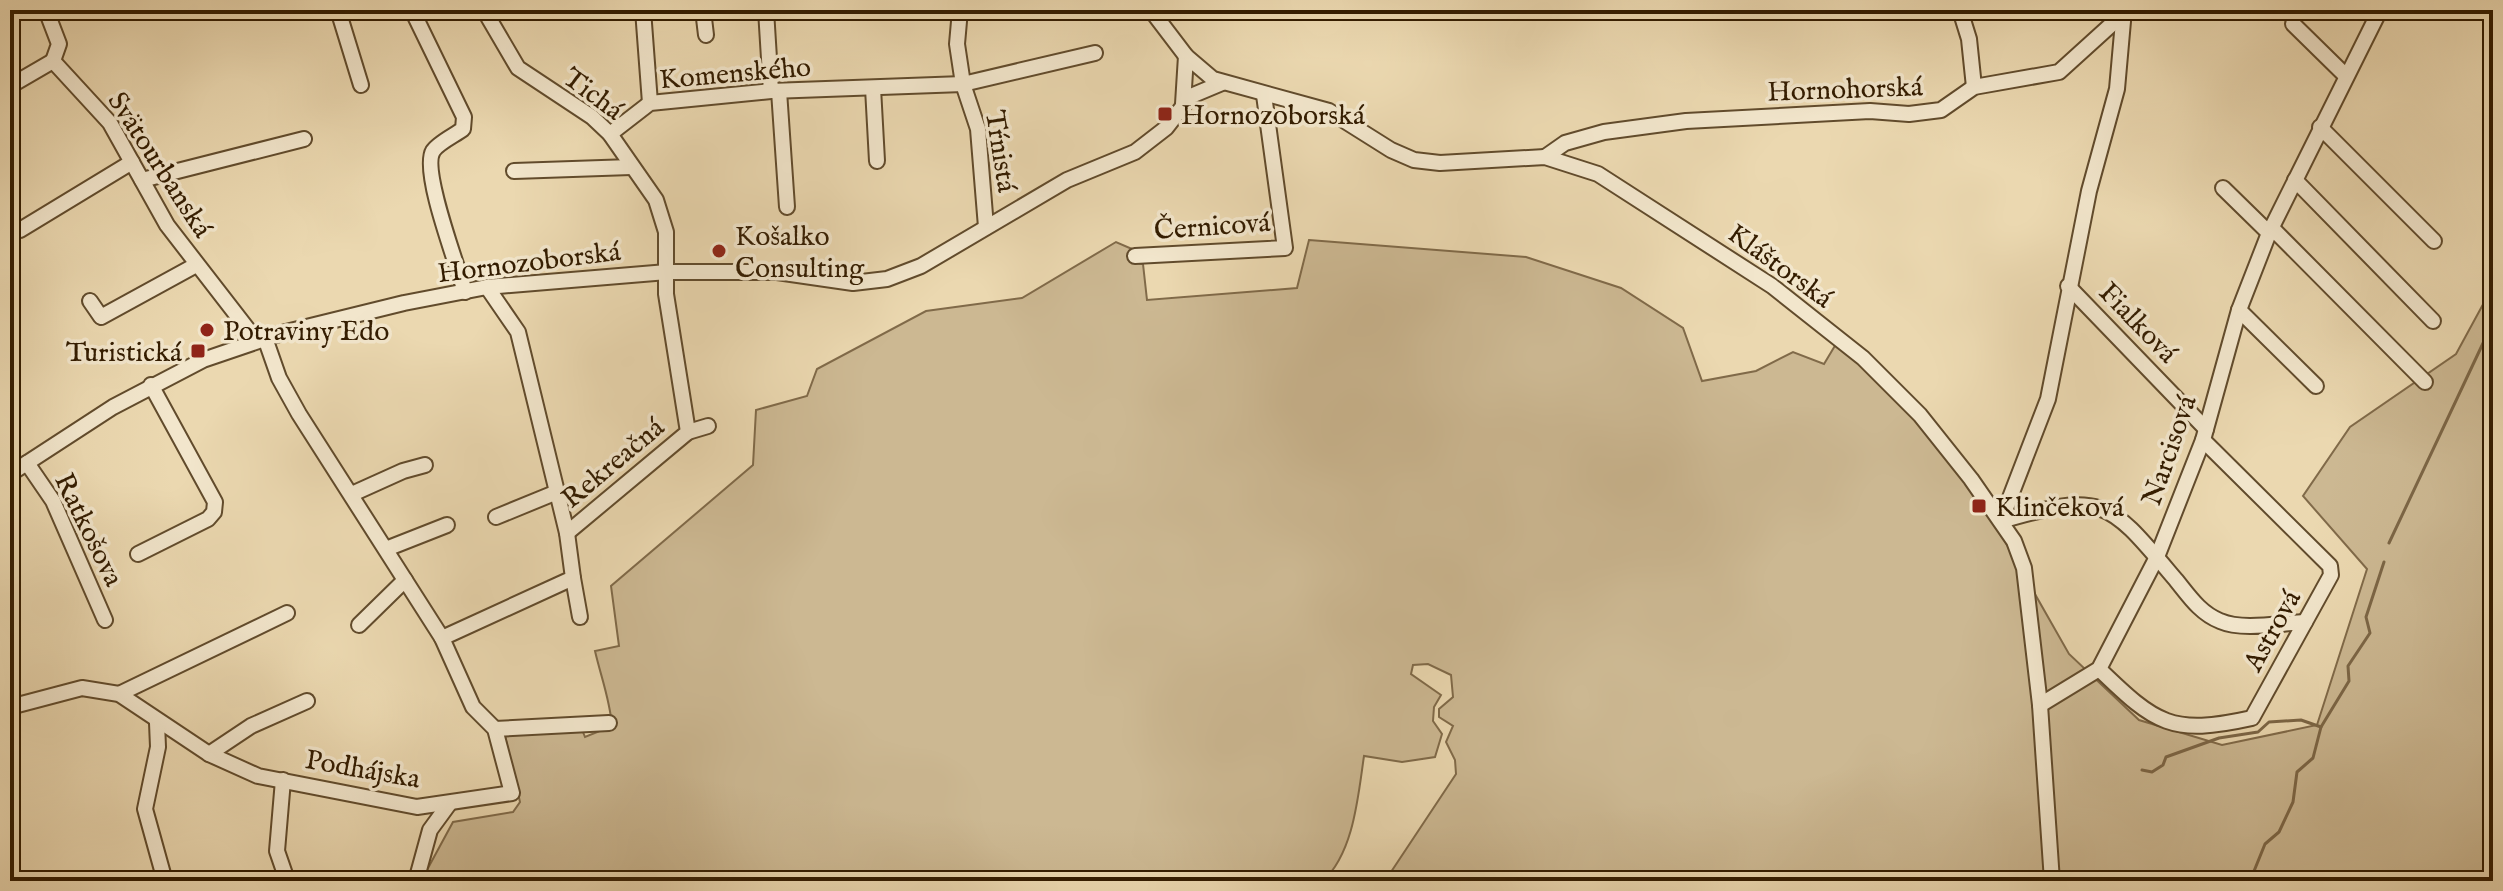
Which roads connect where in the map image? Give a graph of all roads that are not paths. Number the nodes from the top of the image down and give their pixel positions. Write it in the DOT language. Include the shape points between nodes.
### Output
graph roads {
  1 [pos="46,10"];
  2 [pos="338,10"];
  3 [pos="412,10"];
  4 [pos="484,10"];
  5 [pos="643,10"];
  6 [pos="703,10"];
  7 [pos="766,10"];
  8 [pos="960,10"];
  9 [pos="1151,10"];
  10 [pos="1960,10"];
  11 [pos="2380,10"];
  12 [pos="2124,12"];
  13 [pos="2293,24"];
  14 [pos="706,35"];
  15 [pos="1095,53"];
  16 [pos="1186,56"];
  17 [pos="53,61"];
  18 [pos="2346,76"];
  19 [pos="1222,83"];
  20 [pos="963,84"];
  21 [pos="361,85"];
  22 [pos="10,86"];
  23 [pos="1974,87"];
  24 [pos="873,88"];
  25 [pos="775,91"];
  26 [pos="1264,95"];
  27 [pos="650,103"];
  28 [pos="1183,104"];
  29 [pos="2320,127"];
  30 [pos="610,134"];
  31 [pos="304,139"];
  32 [pos="1545,157"];
  33 [pos="877,161"];
  34 [pos="132,162"];
  35 [pos="631,167"];
  36 [pos="514,171"];
  37 [pos="142,180"];
  38 [pos="2295,180"];
  39 [pos="2223,188"];
  40 [pos="787,207"];
  41 [pos="986,227"];
  42 [pos="20,230"];
  43 [pos="2270,230"];
  44 [pos="2434,241"];
  45 [pos="1135,256"];
  46 [pos="196,265"];
  47 [pos="667,272"];
  48 [pos="2068,286"];
  49 [pos="487,287"];
  50 [pos="465,292"];
  51 [pos="90,301"];
  52 [pos="2239,310"];
  53 [pos="2433,321"];
  54 [pos="260,339"];
  55 [pos="2425,382"];
  56 [pos="151,385"];
  57 [pos="2316,386"];
  58 [pos="708,426"];
  59 [pos="688,432"];
  60 [pos="2205,434"];
  61 [pos="27,463"];
  62 [pos="425,465"];
  63 [pos="10,474"];
  64 [pos="557,492"];
  65 [pos="352,494"];
  66 [pos="496,517"];
  67 [pos="2001,521"];
  68 [pos="447,525"];
  69 [pos="567,533"];
  70 [pos="386,549"];
  71 [pos="138,554"];
  72 [pos="2157,557"];
  73 [pos="2330,566"];
  74 [pos="573,578"];
  75 [pos="405,580"];
  76 [pos="287,613"];
  77 [pos="580,617"];
  78 [pos="105,620"];
  79 [pos="2305,622"];
  80 [pos="359,625"];
  81 [pos="442,638"];
  82 [pos="2099,669"];
  83 [pos="119,694"];
  84 [pos="307,701"];
  85 [pos="2040,705"];
  86 [pos="10,707"];
  87 [pos="157,723"];
  88 [pos="609,723"];
  89 [pos="495,729"];
  90 [pos="209,754"];
  91 [pos="283,780"];
  92 [pos="449,804"];
  93 [pos="286,877"];
  94 [pos="165,881"];
  95 [pos="416,881"];
  96 [pos="2052,881"];
  1 -- 17 [label="street" via="59,44"];
  2 -- 21 [label="street"];
  3 -- 50 [label="street" via="464,117 463,129 433,151 431,159 432,184"];
  4 -- 30 [label="street, Tichá" via="518,68"];
  5 -- 27 [label="street"];
  6 -- 14 [label="street"];
  7 -- 25 [label="street"];
  8 -- 20 [label="street, Tŕnistá" via="957,44"];
  9 -- 16 [label="street, Kláštorská"];
  10 -- 23 [label="street"];
  11 -- 18 [label="street, Narcisová"];
  12 -- 23 [label="street, Hornohorská" via="2059,72"];
  12 -- 48 [label="street" via="2117,89"];
  13 -- 18 [label="street"];
  15 -- 20 [label="street, Tŕnistá"];
  16 -- 19 [label="street, Kláštorská"];
  16 -- 28 [label="street"];
  17 -- 22 [label="street"];
  17 -- 34 [label="street, Svätourbanská" via="110,123"];
  18 -- 29 [label="street, Narcisová"];
  19 -- 26 [label="street, Kláštorská"];
  19 -- 28 [label="street, Hornozoborská"];
  20 -- 24 [label="street, Komenského"];
  20 -- 41 [label="street, Tŕnistá" via="978,129"];
  23 -- 32 [label="street, Hornohorská" via="1941,110 1686,121 1604,132 1565,143"];
  24 -- 25 [label="street, Komenského"];
  24 -- 33 [label="street"];
  25 -- 27 [label="street, Komenského"];
  25 -- 40 [label="street"];
  26 -- 32 [label="street, Kláštorská" via="1329,111 1414,160"];
  26 -- 45 [label="street, Černicová" via="1285,248"];
  27 -- 30 [label="street, Komenského"];
  28 -- 41 [label="street, Hornozoborská" via="1166,128 1135,152 1067,180"];
  29 -- 38 [label="street, Narcisová"];
  29 -- 44 [label="street"];
  30 -- 35 [label="street, Tichá"];
  31 -- 37 [label="street"];
  32 -- 67 [label="street, Kláštorská" via="1590,170 1624,188 1772,286 1863,358 1920,415"];
  34 -- 37 [label="street, Svätourbanská"];
  34 -- 42 [label="street"];
  35 -- 36 [label="street"];
  35 -- 47 [label="street, Tichá" via="656,200 666,232"];
  37 -- 46 [label="street, Svätourbanská"];
  38 -- 43 [label="street, Narcisová"];
  38 -- 53 [label="street"];
  39 -- 43 [label="street"];
  41 -- 47 [label="street, Hornozoborská" via="921,266 887,279 853,283 777,272"];
  43 -- 52 [label="street, Narcisová"];
  43 -- 55 [label="street"];
  46 -- 51 [label="street" via="101,317"];
  46 -- 54 [label="street, Svätourbanská"];
  47 -- 49 [label="street, Hornozoborská"];
  47 -- 59 [label="street, Rekreačná"];
  48 -- 60 [label="street, Fialková"];
  48 -- 67 [label="street" via="2048,399"];
  49 -- 50 [label="street, Hornozoborská"];
  49 -- 64 [label="street" via="518,332"];
  50 -- 54 [label="street, Hornozoborská"];
  52 -- 57 [label="street"];
  52 -- 60 [label="street, Narcisová"];
  54 -- 56 [label="street, Hornozoborská"];
  54 -- 65 [label="street"];
  56 -- 61 [label="street, Hornozoborská"];
  56 -- 71 [label="street" via="215,502 208,519"];
  58 -- 59 [label="street, Rekreačná"];
  59 -- 69 [label="street, Rekreačná"];
  60 -- 72 [label="street, Narcisová"];
  60 -- 73 [label="street, Fialková"];
  61 -- 63 [label="street, Hornozoborská"];
  61 -- 78 [label="street, Ratkošova" via="53,501"];
  62 -- 65 [label="street"];
  64 -- 66 [label="street"];
  64 -- 69 [label="street"];
  65 -- 70 [label="street"];
  67 -- 72 [label="street" via="2074,502 2101,506 2121,518"];
  67 -- 85 [label="street, Kláštorská" via="2024,568"];
  68 -- 70 [label="street"];
  69 -- 74 [label="street, Rekreačná"];
  70 -- 75 [label="street"];
  72 -- 79 [label="street" via="2200,609 2222,622"];
  72 -- 82 [label="street, Narcisová"];
  73 -- 79 [label="street, Astrová" via="2331,575"];
  74 -- 77 [label="street, Rekreačná"];
  74 -- 81 [label="street"];
  75 -- 80 [label="street"];
  75 -- 81 [label="street"];
  76 -- 83 [label="street"];
  79 -- 82 [label="street, Astrová" via="2252,718 2194,728 2168,723 2143,711"];
  81 -- 89 [label="street" via="473,707"];
  82 -- 85 [label="street"];
  83 -- 86 [label="street, Podhájska" via="82,688"];
  83 -- 87 [label="street, Podhájska"];
  84 -- 90 [label="street, Podhájska" via="251,726"];
  85 -- 96 [label="street, Kláštorská"];
  87 -- 90 [label="street, Podhájska"];
  87 -- 94 [label="street" via="158,747 145,809"];
  88 -- 89 [label="street"];
  89 -- 92 [label="street, Podhájska" via="512,793"];
  90 -- 91 [label="street, Podhájska" via="258,776"];
  91 -- 92 [label="street, Podhájska" via="417,807"];
  91 -- 93 [label="street" via="277,851"];
  92 -- 95 [label="street" via="430,830"];
}
